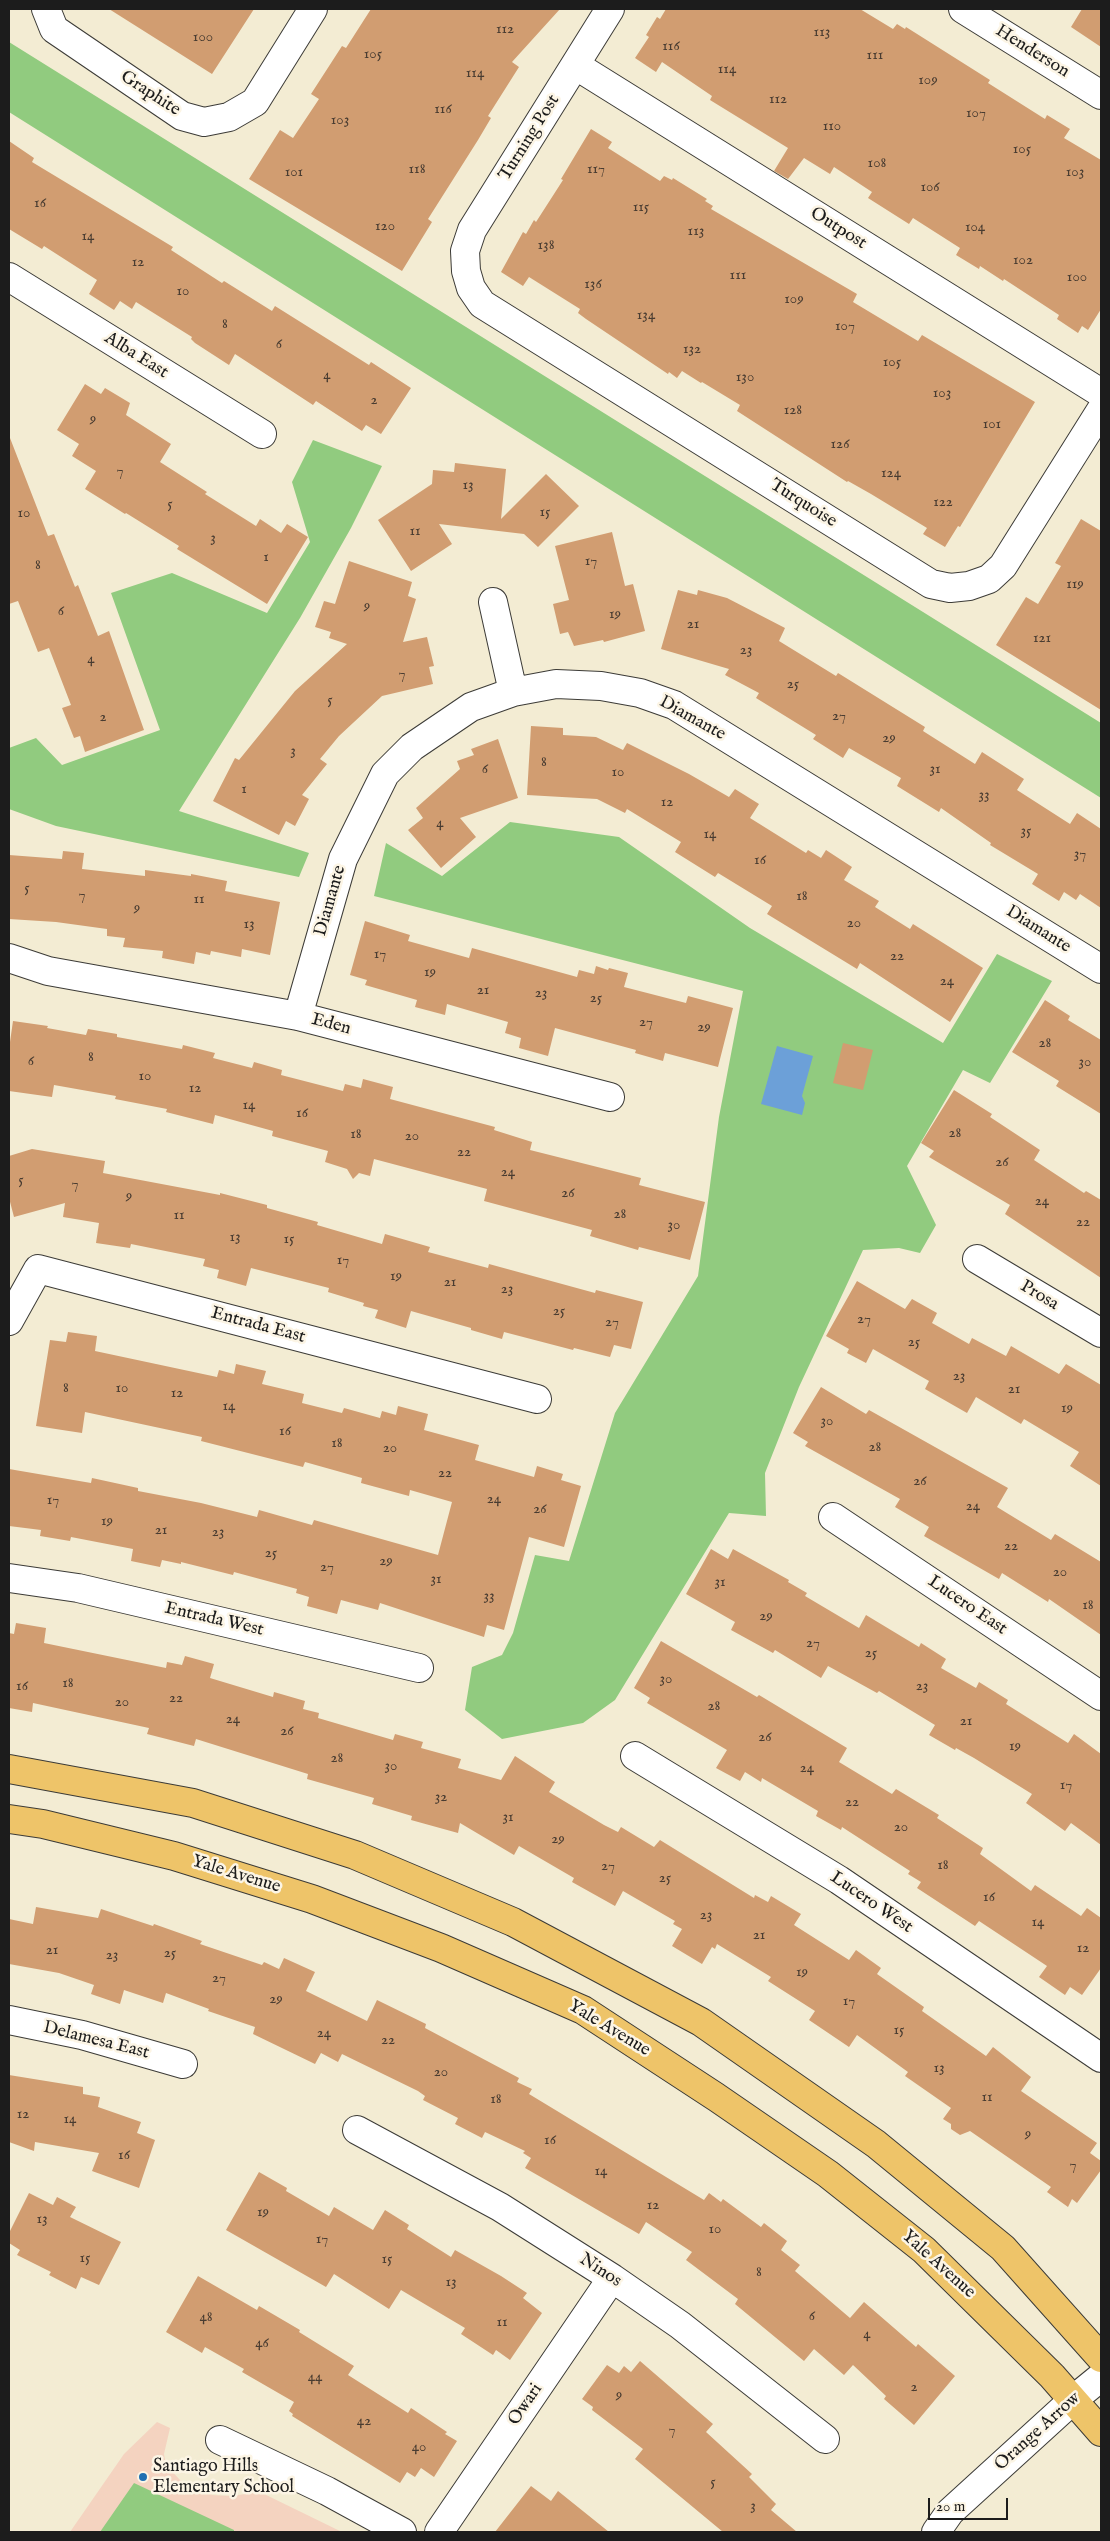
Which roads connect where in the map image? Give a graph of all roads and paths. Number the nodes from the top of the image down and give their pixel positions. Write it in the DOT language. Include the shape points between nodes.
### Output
graph roads {
  1 [pos="46,9"];
  2 [pos="313,9"];
  3 [pos="610,9"];
  4 [pos="963,9"];
  5 [pos="575,64"];
  6 [pos="1101,95"];
  7 [pos="466,272"];
  8 [pos="9,277"];
  9 [pos="1101,392"];
  10 [pos="1101,410"];
  11 [pos="262,434"];
  12 [pos="492,602"];
  13 [pos="513,692"];
  14 [pos="9,958"];
  15 [pos="1101,969"];
  16 [pos="48,971"];
  17 [pos="9,978"];
  18 [pos="298,1016"];
  19 [pos="610,1098"];
  20 [pos="977,1259"];
  21 [pos="9,1321"];
  22 [pos="1101,1333"];
  23 [pos="536,1399"];
  24 [pos="833,1517"];
  25 [pos="9,1578"];
  26 [pos="419,1668"];
  27 [pos="1101,1696"];
  28 [pos="635,1756"];
  29 [pos="9,1769"];
  30 [pos="9,1819"];
  31 [pos="9,2020"];
  32 [pos="1101,2058"];
  33 [pos="183,2064"];
  34 [pos="358,2130"];
  35 [pos="612,2278"];
  36 [pos="1101,2358"];
  37 [pos="1101,2378"];
  38 [pos="1074,2399"];
  39 [pos="1101,2432"];
  40 [pos="825,2439"];
  41 [pos="220,2440"];
  42 [pos="402,2532"];
  43 [pos="439,2532"];
  44 [pos="936,2532"];
  1 -- 2 [label="street, Graphite" via="54,29 182,116 204,122 229,117 255,102"];
  3 -- 5 [label="street, Turning Post"];
  4 -- 6 [label="street, Henderson"];
  5 -- 7 [label="street, Turning Post" via="472,230 465,250"];
  5 -- 9 [label="street, Outpost"];
  7 -- 10 [label="street, Turquoise" via="471,288 482,304 931,584 950,588 970,586 989,579 1003,566"];
  8 -- 11 [label="street, Alba East"];
  12 -- 13 [label="street"];
  13 -- 15 [label="street, Diamante" via="556,684 601,686 640,693 674,706"];
  13 -- 18 [label="street, Diamante" via="471,706 412,747 385,774 343,858"];
  14 -- 16 [label="street, Eden"];
  16 -- 17 [label="street, Eden"];
  16 -- 18 [label="street, Eden"];
  18 -- 19 [label="street, Eden"];
  20 -- 22 [label="street, Prosa"];
  21 -- 23 [label="street, Entrada East" via="38,1269"];
  24 -- 27 [label="street, Lucero East"];
  25 -- 26 [label="street, Entrada West" via="78,1588"];
  28 -- 32 [label="street, Lucero West" via="839,1880"];
  29 -- 36 [label="main road" via="192,1803 355,1855 513,1922 701,2022 876,2144 1004,2248"];
  30 -- 38 [label="main road, Yale Avenue" via="43,1824 174,1856 312,1899 441,1948 583,2010 828,2174 924,2250"];
  31 -- 33 [label="street, Delamesa East" via="82,2034"];
  34 -- 35 [label="street, Ninos" via="500,2207"];
  35 -- 40 [label="street, Ninos" via="680,2325"];
  35 -- 43 [label="street, Owari"];
  37 -- 38 [label="street, Orange Arrow"];
  38 -- 39 [label="main road, Yale Avenue"];
  38 -- 44 [label="street, Orange Arrow" via="950,2512"];
  41 -- 42 [label="street" via="327,2491"];
}
